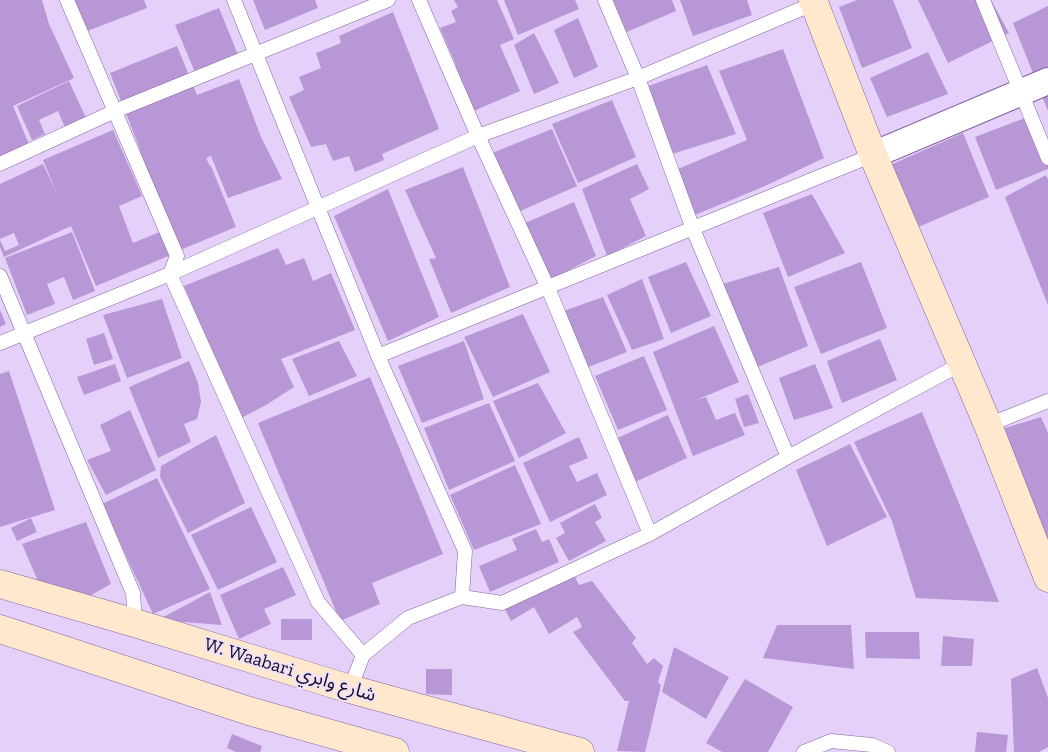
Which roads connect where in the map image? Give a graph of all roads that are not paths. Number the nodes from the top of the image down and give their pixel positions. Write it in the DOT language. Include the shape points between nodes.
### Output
graph roads {
  1 [pos="67,0"];
  2 [pos="234,0"];
  3 [pos="388,0"];
  4 [pos="419,0"];
  5 [pos="605,0"];
  6 [pos="983,0"];
  7 [pos="816,1"];
  8 [pos="256,54"];
  9 [pos="638,78"];
  10 [pos="1048,81"];
  11 [pos="1021,92"];
  12 [pos="115,110"];
  13 [pos="478,136"];
  14 [pos="873,155"];
  15 [pos="1048,158"];
  16 [pos="0,164"];
  17 [pos="319,208"];
  18 [pos="693,229"];
  19 [pos="170,274"];
  20 [pos="0,276"];
  21 [pos="548,288"];
  22 [pos="23,332"];
  23 [pos="0,343"];
  24 [pos="378,356"];
  25 [pos="961,364"];
  26 [pos="1048,401"];
  27 [pos="988,425"];
  28 [pos="788,457"];
  29 [pos="650,534"];
  30 [pos="1048,578"];
  31 [pos="0,584"];
  32 [pos="462,597"];
  33 [pos="135,623"];
  34 [pos="0,629"];
  35 [pos="363,655"];
  36 [pos="350,689"];
  37 [pos="395,752"];
  38 [pos="580,752"];
  39 [pos="804,752"];
  40 [pos="888,752"];
  1 -- 12 [label="lane"];
  2 -- 8 [label="lane"];
  3 -- 8 [label="lane"];
  4 -- 13 [label="lane"];
  5 -- 9 [label="lane"];
  6 -- 11 [label="lane"];
  7 -- 9 [label="lane"];
  7 -- 14 [label="main road"];
  8 -- 12 [label="lane"];
  8 -- 17 [label="lane"];
  9 -- 13 [label="lane"];
  9 -- 18 [label="lane"];
  10 -- 11 [label="street"];
  11 -- 14 [label="street"];
  11 -- 15 [label="lane"];
  12 -- 16 [label="lane"];
  12 -- 19 [label="lane" via="177,256"];
  13 -- 17 [label="lane"];
  13 -- 21 [label="lane"];
  14 -- 18 [label="lane"];
  14 -- 25 [label="main road"];
  17 -- 19 [label="lane"];
  17 -- 24 [label="lane"];
  18 -- 21 [label="lane"];
  18 -- 28 [label="lane"];
  19 -- 22 [label="lane"];
  19 -- 35 [label="lane" via="318,602"];
  20 -- 22 [label="lane"];
  21 -- 24 [label="lane"];
  21 -- 29 [label="lane"];
  22 -- 23 [label="lane"];
  22 -- 33 [label="lane" via="133,593"];
  24 -- 32 [label="lane" via="465,551"];
  25 -- 27 [label="main road"];
  25 -- 28 [label="lane"];
  26 -- 27 [label="lane"];
  27 -- 30 [label="main road"];
  28 -- 29 [label="lane"];
  29 -- 32 [label="lane" via="502,603"];
  31 -- 33 [label="main road, W. Waabari شارع وابري"];
  32 -- 35 [label="lane" via="408,618"];
  33 -- 36 [label="main road, W. Waabari شارع وابري"];
  34 -- 37 [label="main road" via="249,711"];
  35 -- 36 [label="lane"];
  36 -- 38 [label="main road, W. Waabari شارع وابري"];
  39 -- 40 [label="lane" via="831,741 872,745"];
}
